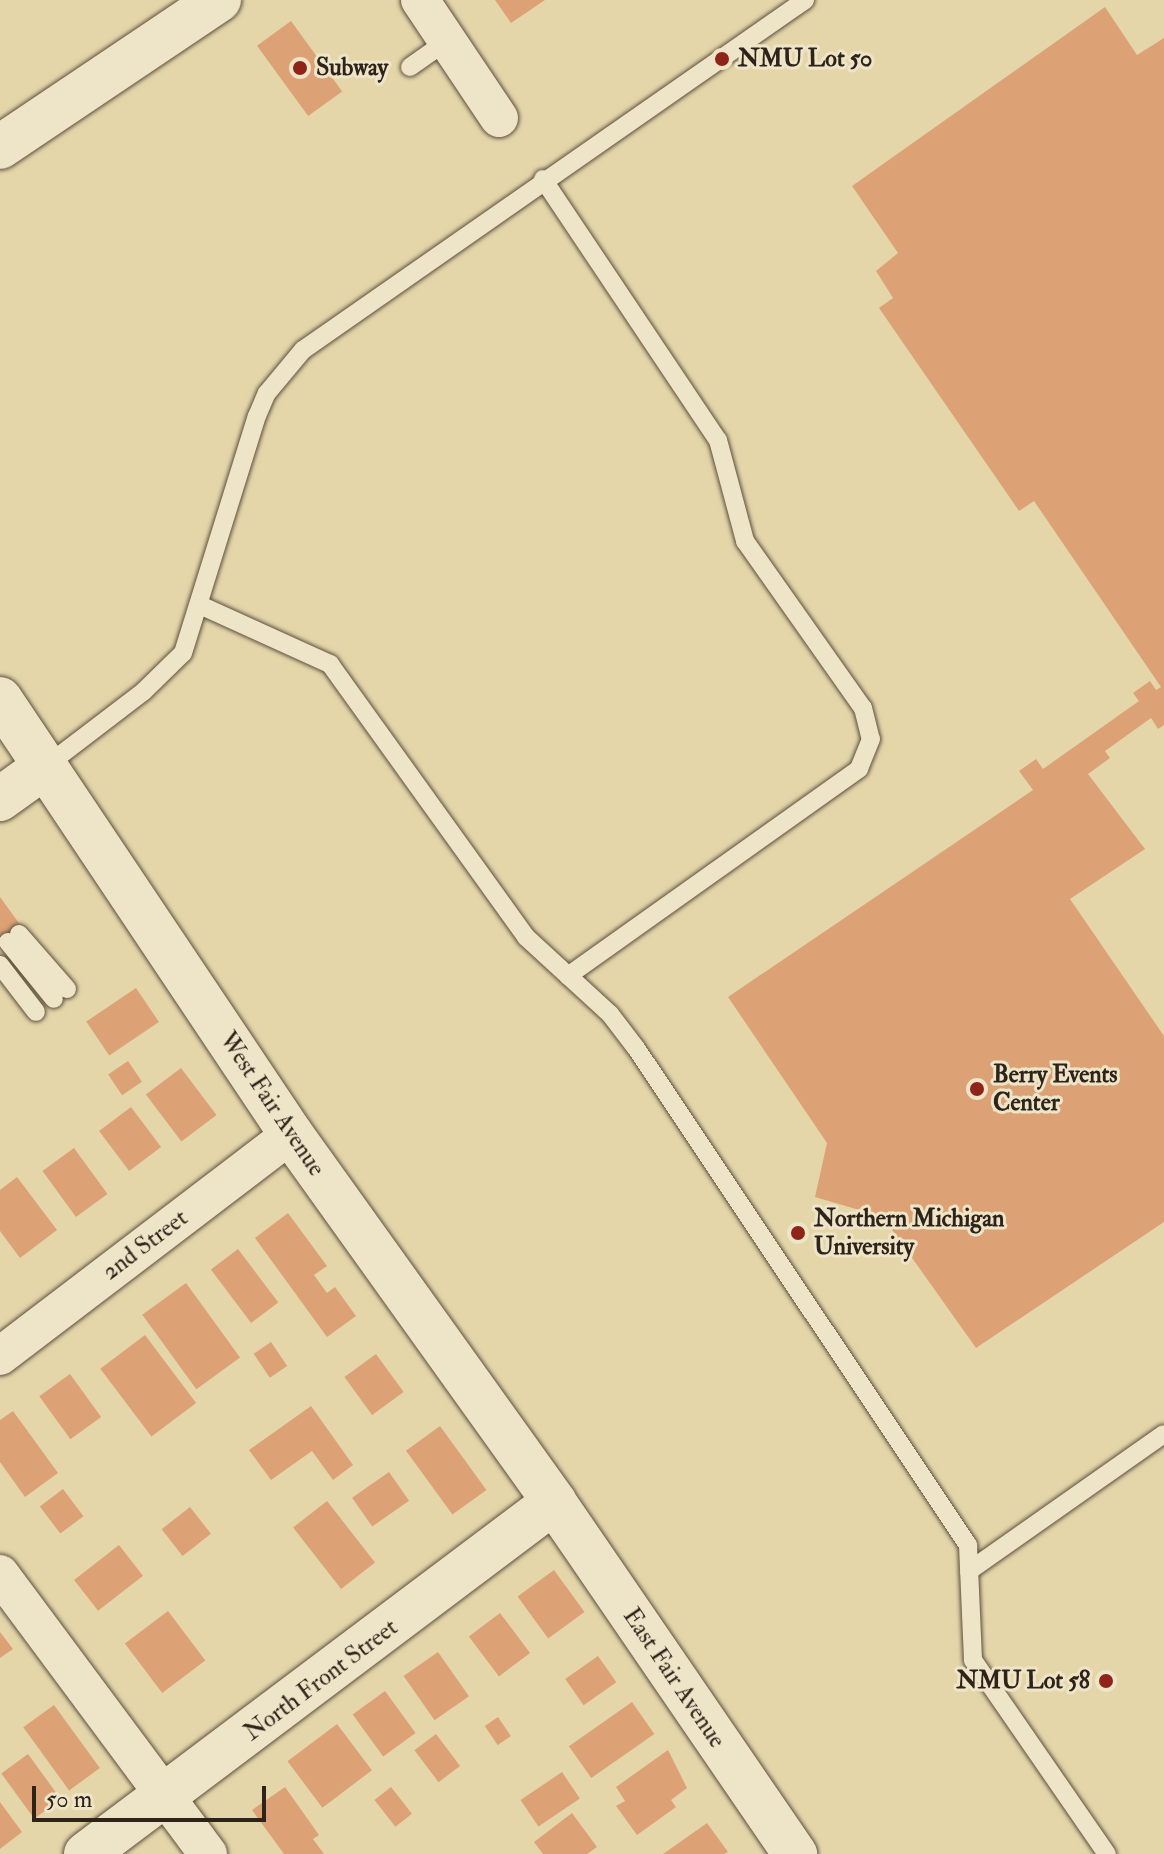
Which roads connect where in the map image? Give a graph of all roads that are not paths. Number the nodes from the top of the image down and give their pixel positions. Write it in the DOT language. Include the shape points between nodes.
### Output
graph roads {
  1 [pos="219,0"];
  2 [pos="420,0"];
  3 [pos="805,0"];
  4 [pos="447,41"];
  5 [pos="410,67"];
  6 [pos="499,118"];
  7 [pos="0,147"];
  8 [pos="543,179"];
  9 [pos="202,606"];
  10 [pos="0,699"];
  11 [pos="46,766"];
  12 [pos="0,799"];
  13 [pos="13,938"];
  14 [pos="0,965"];
  15 [pos="568,976"];
  16 [pos="60,994"];
  17 [pos="36,1012"];
  18 [pos="291,1134"];
  19 [pos="0,1356"];
  20 [pos="1164,1434"];
  21 [pos="554,1502"];
  22 [pos="969,1571"];
  23 [pos="0,1574"];
  24 [pos="166,1798"];
  25 [pos="86,1854"];
  26 [pos="208,1854"];
  27 [pos="795,1854"];
  28 [pos="1107,1854"];
  1 -- 7 [label="street"];
  2 -- 4 [label="street"];
  3 -- 8 [label="lane"];
  4 -- 5 [label="lane"];
  4 -- 6 [label="street"];
  8 -- 9 [label="lane" via="303,350 282,372 257,416"];
  8 -- 15 [label="lane" via="718,440 745,541 863,708 871,739 859,769"];
  9 -- 11 [label="lane" via="183,653 171,668"];
  9 -- 15 [label="lane" via="330,664 526,937"];
  10 -- 11 [label="street, West Fair Avenue"];
  11 -- 12 [label="street"];
  11 -- 18 [label="street, West Fair Avenue"];
  13 -- 16 [label="lane"];
  14 -- 17 [label="lane"];
  15 -- 22 [label="lane" via="610,1014 636,1048 968,1545"];
  18 -- 19 [label="street, 2nd Street"];
  18 -- 21 [label="street, West Fair Avenue"];
  20 -- 22 [label="lane"];
  21 -- 24 [label="street, North Front Street"];
  21 -- 27 [label="street, East Fair Avenue"];
  22 -- 28 [label="lane" via="973,1660"];
  23 -- 24 [label="street"];
  24 -- 25 [label="street, North Front Street"];
  24 -- 26 [label="street"];
}
